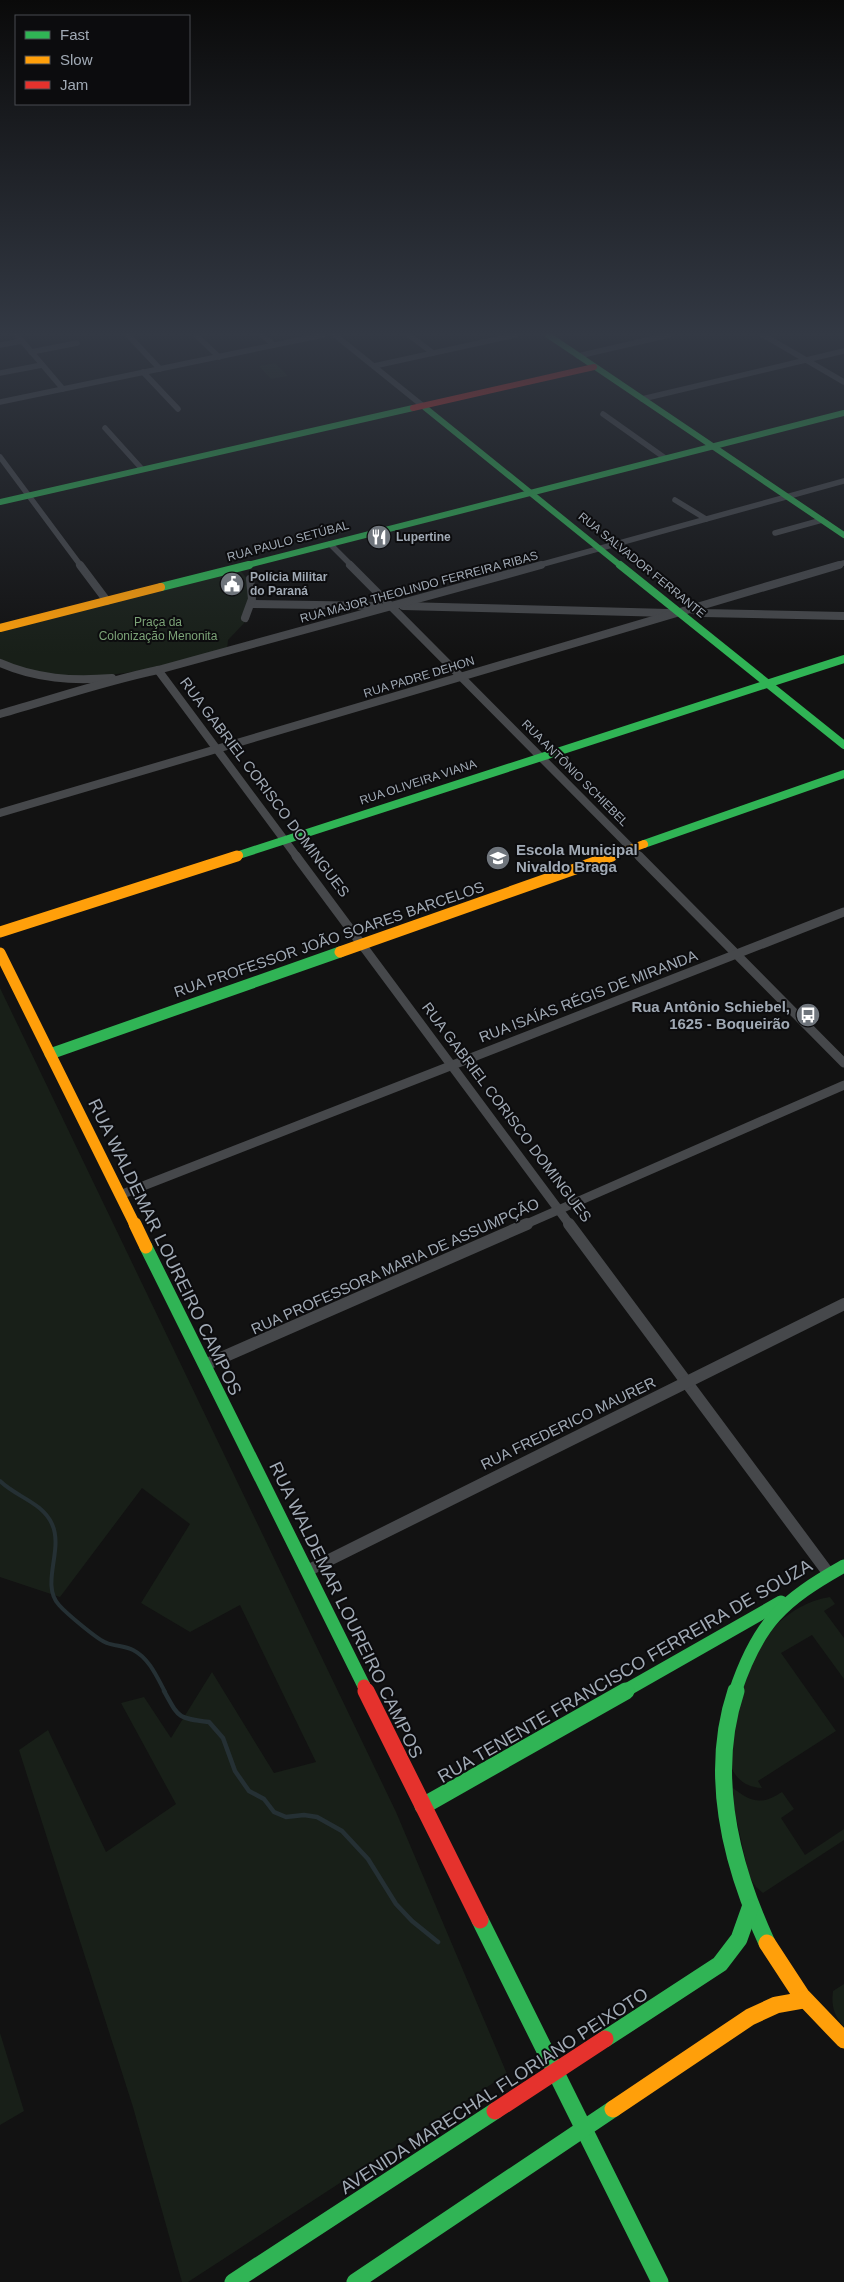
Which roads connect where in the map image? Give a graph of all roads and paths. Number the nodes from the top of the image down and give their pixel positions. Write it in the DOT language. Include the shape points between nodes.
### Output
graph roads {
  1 [pos="117,441"];
  2 [pos="265,441"];
  3 [pos="467,441"];
  4 [pos="642,441"];
  5 [pos="705,441"];
  6 [pos="730,441"];
  7 [pos="712,446"];
  8 [pos="0,457"];
  9 [pos="665,458"];
  10 [pos="142,469"];
  11 [pos="844,481"];
  12 [pos="531,493"];
  13 [pos="28,495"];
  14 [pos="788,497"];
  15 [pos="676,500"];
  16 [pos="0,502"];
  17 [pos="706,520"];
  18 [pos="822,520"];
  19 [pos="774,533"];
  20 [pos="844,535"];
  21 [pos="330,544"];
  22 [pos="600,548"];
  23 [pos="844,563"];
  24 [pos="250,579"];
  25 [pos="107,601"];
  26 [pos="252,604"];
  27 [pos="392,606"];
  28 [pos="680,612"];
  29 [pos="844,616"];
  30 [pos="245,618"];
  31 [pos="0,628"];
  32 [pos="844,659"];
  33 [pos="2,666"];
  34 [pos="158,670"];
  35 [pos="461,676"];
  36 [pos="119,678"];
  37 [pos="768,684"];
  38 [pos="0,714"];
  39 [pos="844,745"];
  40 [pos="217,749"];
  41 [pos="541,757"];
  42 [pos="844,774"];
  43 [pos="0,813"];
  44 [pos="284,840"];
  45 [pos="632,848"];
  46 [pos="844,912"];
  47 [pos="0,932"];
  48 [pos="362,944"];
  49 [pos="0,953"];
  50 [pos="737,954"];
  51 [pos="50,1054"];
  52 [pos="844,1062"];
  53 [pos="452,1065"];
  54 [pos="844,1085"];
  55 [pos="120,1195"];
  56 [pos="559,1210"];
  57 [pos="844,1304"];
  58 [pos="205,1365"];
  59 [pos="687,1382"];
  60 [pos="844,1566"];
  61 [pos="307,1571"];
  62 [pos="829,1574"];
  63 [pos="423,1806"];
  64 [pos="750,1908"];
  65 [pos="804,2000"];
  66 [pos="844,2040"];
  67 [pos="556,2072"];
  68 [pos="584,2129"];
  69 [pos="233,2282"];
  70 [pos="355,2282"];
  71 [pos="660,2282"];
  1 -- 10 [label="street"];
  2 -- 10 [label="main road"];
  3 -- 12 [label="main road, RUA SALVADOR FERRANTE"];
  4 -- 9 [label="street"];
  5 -- 7 [label="main road"];
  6 -- 7 [label="main road, RUA PAULO SETÚBAL"];
  7 -- 9 [label="main road, RUA PAULO SETÚBAL"];
  7 -- 14 [label="main road"];
  8 -- 13 [label="street"];
  9 -- 12 [label="main road, RUA PAULO SETÚBAL"];
  10 -- 13 [label="main road"];
  11 -- 14 [label="street, RUA MAJOR THEOLINDO FERREIRA RIBAS"];
  12 -- 21 [label="main road, RUA PAULO SETÚBAL"];
  12 -- 22 [label="main road, RUA SALVADOR FERRANTE"];
  13 -- 16 [label="main road"];
  13 -- 25 [label="street"];
  14 -- 17 [label="street, RUA MAJOR THEOLINDO FERREIRA RIBAS"];
  14 -- 18 [label="main road"];
  15 -- 17 [label="street"];
  17 -- 22 [label="street, RUA MAJOR THEOLINDO FERREIRA RIBAS"];
  18 -- 19 [label="street"];
  18 -- 20 [label="main road"];
  21 -- 25 [label="main road, RUA PAULO SETÚBAL"];
  21 -- 27 [label="street, RUA ANTÔNIO SCHIEBEL"];
  22 -- 27 [label="street, RUA MAJOR THEOLINDO FERREIRA RIBAS"];
  22 -- 28 [label="main road, RUA SALVADOR FERRANTE"];
  23 -- 28 [label="street, RUA PADRE DEHON"];
  24 -- 26 [label="street"];
  25 -- 31 [label="main road, RUA PAULO SETÚBAL"];
  26 -- 27 [label="street"];
  26 -- 30 [label="street"];
  27 -- 28 [label="street"];
  27 -- 34 [label="street, RUA MAJOR THEOLINDO FERREIRA RIBAS"];
  27 -- 35 [label="street, RUA ANTÔNIO SCHIEBEL"];
  28 -- 29 [label="street"];
  28 -- 35 [label="street, RUA PADRE DEHON"];
  28 -- 37 [label="main road, RUA SALVADOR FERRANTE"];
  32 -- 37 [label="main road, RUA OLIVEIRA VIANA"];
  33 -- 36 [label="street" via="51,677"];
  34 -- 36 [label="street, RUA MAJOR THEOLINDO FERREIRA RIBAS"];
  34 -- 40 [label="street, RUA GABRIEL CORISCO DOMINGUES"];
  35 -- 40 [label="street, RUA PADRE DEHON"];
  35 -- 41 [label="street, RUA ANTÔNIO SCHIEBEL"];
  36 -- 38 [label="street, RUA MAJOR THEOLINDO FERREIRA RIBAS"];
  37 -- 39 [label="main road, RUA SALVADOR FERRANTE"];
  37 -- 41 [label="main road, RUA OLIVEIRA VIANA"];
  40 -- 43 [label="street, RUA PADRE DEHON"];
  40 -- 44 [label="street, RUA GABRIEL CORISCO DOMINGUES"];
  41 -- 44 [label="main road, RUA OLIVEIRA VIANA"];
  41 -- 45 [label="street, RUA ANTÔNIO SCHIEBEL"];
  42 -- 45 [label="main road, RUA PROFESSOR JOÃO SOARES BARCELOS"];
  44 -- 47 [label="main road, RUA OLIVEIRA VIANA"];
  44 -- 48 [label="street, RUA GABRIEL CORISCO DOMINGUES"];
  45 -- 48 [label="main road, RUA PROFESSOR JOÃO SOARES BARCELOS"];
  45 -- 50 [label="street, RUA ANTÔNIO SCHIEBEL"];
  46 -- 50 [label="street, RUA ISAÍAS RÉGIS DE MIRANDA"];
  48 -- 51 [label="main road, RUA PROFESSOR JOÃO SOARES BARCELOS"];
  48 -- 53 [label="street, RUA GABRIEL CORISCO DOMINGUES"];
  49 -- 51 [label="main road, RUA WALDEMAR LOUREIRO CAMPOS"];
  50 -- 52 [label="street, RUA ANTÔNIO SCHIEBEL"];
  50 -- 53 [label="street, RUA ISAÍAS RÉGIS DE MIRANDA"];
  51 -- 55 [label="main road, RUA WALDEMAR LOUREIRO CAMPOS"];
  53 -- 55 [label="street, RUA ISAÍAS RÉGIS DE MIRANDA"];
  53 -- 56 [label="street, RUA GABRIEL CORISCO DOMINGUES"];
  54 -- 56 [label="street, RUA PROFESSORA MARIA DE ASSUMPÇÃO"];
  55 -- 58 [label="main road, RUA WALDEMAR LOUREIRO CAMPOS"];
  56 -- 58 [label="street, RUA PROFESSORA MARIA DE ASSUMPÇÃO"];
  56 -- 59 [label="street, RUA GABRIEL CORISCO DOMINGUES"];
  57 -- 59 [label="street, RUA FREDERICO MAURER"];
  58 -- 61 [label="main road, RUA WALDEMAR LOUREIRO CAMPOS"];
  59 -- 61 [label="street, RUA FREDERICO MAURER"];
  59 -- 62 [label="street, RUA GABRIEL CORISCO DOMINGUES"];
  60 -- 62 [label="main road, RUA TENENTE FRANCISCO FERREIRA DE SOUZA"];
  61 -- 63 [label="main road, RUA WALDEMAR LOUREIRO CAMPOS"];
  62 -- 63 [label="main road, RUA TENENTE FRANCISCO FERREIRA DE SOUZA"];
  62 -- 64 [label="main road" via="772,1616 745,1660 731,1698 724,1740 724,1790 734,1849"];
  63 -- 67 [label="main road, RUA WALDEMAR LOUREIRO CAMPOS"];
  64 -- 65 [label="main road" via="776,1960"];
  64 -- 67 [label="main road, AVENIDA MARECHAL FLORIANO PEIXOTO" via="742,1935 720,1964"];
  65 -- 66 [label="main road"];
  65 -- 68 [label="main road" via="768,2007 750,2017"];
  67 -- 68 [label="main road, RUA WALDEMAR LOUREIRO CAMPOS"];
  67 -- 69 [label="main road, AVENIDA MARECHAL FLORIANO PEIXOTO"];
  68 -- 70 [label="main road"];
  68 -- 71 [label="main road, RUA WALDEMAR LOUREIRO CAMPOS"];
}
